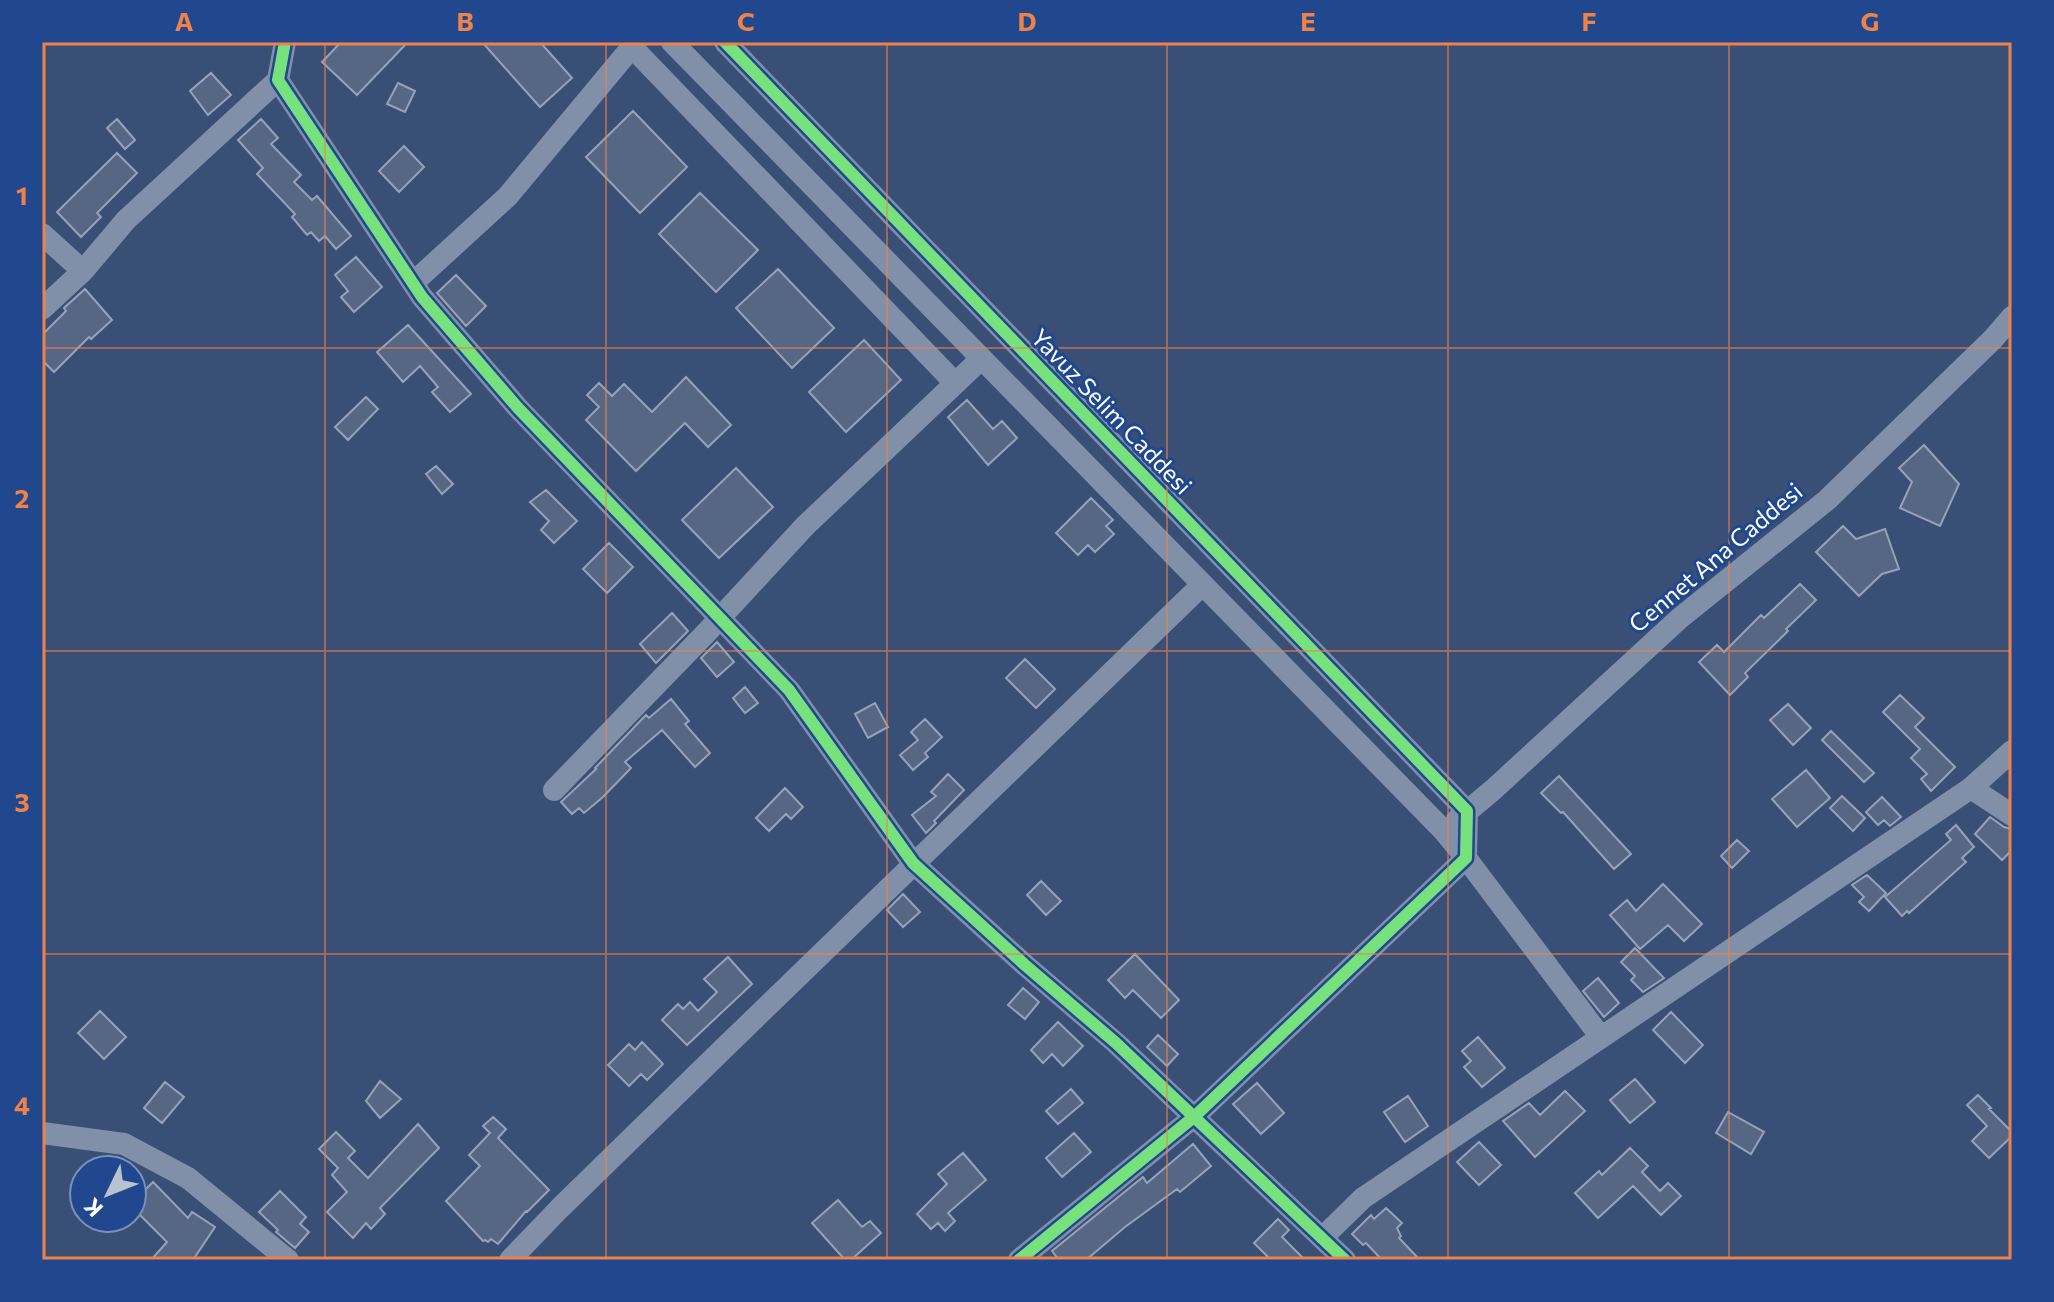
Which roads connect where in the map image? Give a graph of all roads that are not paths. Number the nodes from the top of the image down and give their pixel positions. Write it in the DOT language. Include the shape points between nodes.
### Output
graph roads {
  1 [pos="285,42"];
  2 [pos="672,42"];
  3 [pos="725,42"];
  4 [pos="634,45"];
  5 [pos="278,80"];
  6 [pos="42,234"];
  7 [pos="83,271"];
  8 [pos="413,283"];
  9 [pos="42,309"];
  10 [pos="2012,317"];
  11 [pos="981,359"];
  12 [pos="955,383"];
  13 [pos="1202,585"];
  14 [pos="719,618"];
  15 [pos="2012,751"];
  16 [pos="1971,788"];
  17 [pos="554,790"];
  18 [pos="1467,811"];
  19 [pos="2012,815"];
  20 [pos="1444,831"];
  21 [pos="1466,858"];
  22 [pos="913,863"];
  23 [pos="1600,1036"];
  24 [pos="1195,1116"];
  25 [pos="42,1133"];
  26 [pos="1322,1238"];
  27 [pos="288,1260"];
  28 [pos="510,1260"];
  29 [pos="1019,1260"];
  30 [pos="1345,1260"];
  1 -- 5 [label="street"];
  2 -- 11 [label="street"];
  3 -- 18 [label="street, Yavuz Selim Caddesi"];
  4 -- 8 [label="street" via="508,196"];
  4 -- 12 [label="street"];
  5 -- 7 [label="street" via="126,220"];
  5 -- 8 [label="street"];
  6 -- 7 [label="street"];
  7 -- 9 [label="street"];
  8 -- 14 [label="street" via="518,408"];
  10 -- 18 [label="street, Cennet Ana Caddesi" via="1827,500 1680,618"];
  11 -- 12 [label="street"];
  11 -- 13 [label="street"];
  12 -- 14 [label="street" via="805,526"];
  13 -- 20 [label="street"];
  13 -- 22 [label="street"];
  14 -- 17 [label="street"];
  14 -- 22 [label="street" via="789,690"];
  15 -- 16 [label="street"];
  16 -- 19 [label="street"];
  16 -- 23 [label="street"];
  18 -- 20 [label="street, Cennet Ana Caddesi"];
  18 -- 21 [label="street"];
  20 -- 21 [label="street"];
  21 -- 23 [label="street"];
  21 -- 24 [label="street"];
  22 -- 24 [label="street"];
  22 -- 28 [label="street"];
  23 -- 26 [label="street" via="1363,1198"];
  24 -- 26 [label="street"];
  24 -- 29 [label="street"];
  25 -- 27 [label="street" via="124,1144 188,1178"];
  26 -- 30 [label="street"];
}
